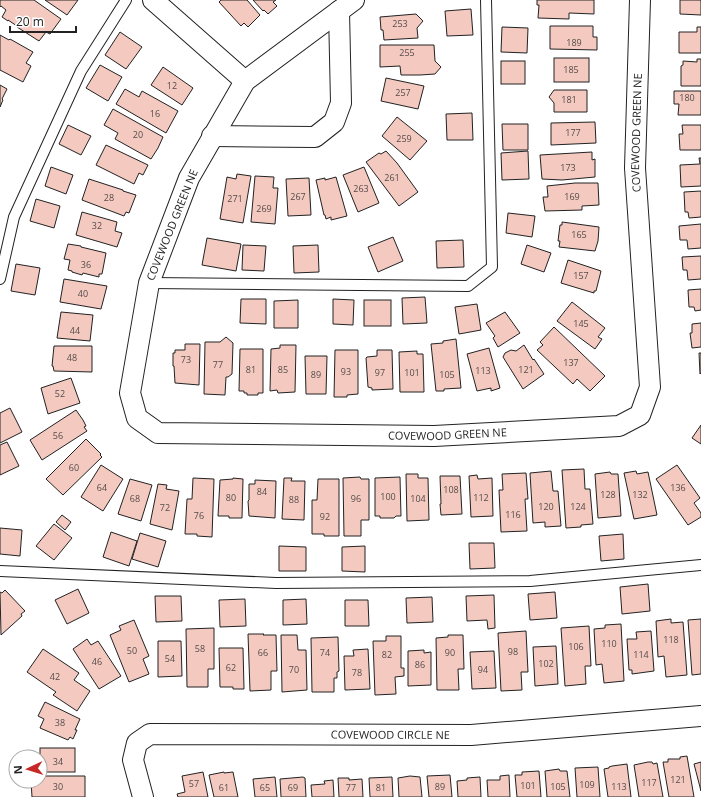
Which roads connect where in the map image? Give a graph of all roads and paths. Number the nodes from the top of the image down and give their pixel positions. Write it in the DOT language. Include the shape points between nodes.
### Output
graph roads {
  1 [pos="126,0"];
  2 [pos="153,0"];
  3 [pos="486,0"];
  4 [pos="640,0"];
  5 [pos="347,5"];
  6 [pos="245,81"];
  7 [pos="212,136"];
  8 [pos="0,279"];
  9 [pos="149,283"];
  10 [pos="701,565"];
  11 [pos="0,571"];
  12 [pos="701,716"];
  13 [pos="143,797"];
  1 -- 8 [label="lane" via="80,71 14,216"];
  2 -- 6 [label="street"];
  3 -- 9 [label="lane" via="492,268 468,286"];
  4 -- 9 [label="street, COVEWOOD GREEN NE" via="636,168 650,387 640,415 619,426 434,436 158,433 137,418 130,393"];
  5 -- 6 [label="street, COVEWOOD GREEN NE"];
  5 -- 7 [label="street, COVEWOOD GREEN NE" via="340,103 334,122 315,137"];
  6 -- 7 [label="street, COVEWOOD GREEN NE"];
  7 -- 9 [label="street, COVEWOOD GREEN NE" via="189,178"];
  10 -- 11 [label="lane" via="530,581 292,583"];
  12 -- 13 [label="street, COVEWOOD CIRCLE NE" via="470,735 150,734 137,743 134,760"];
}
